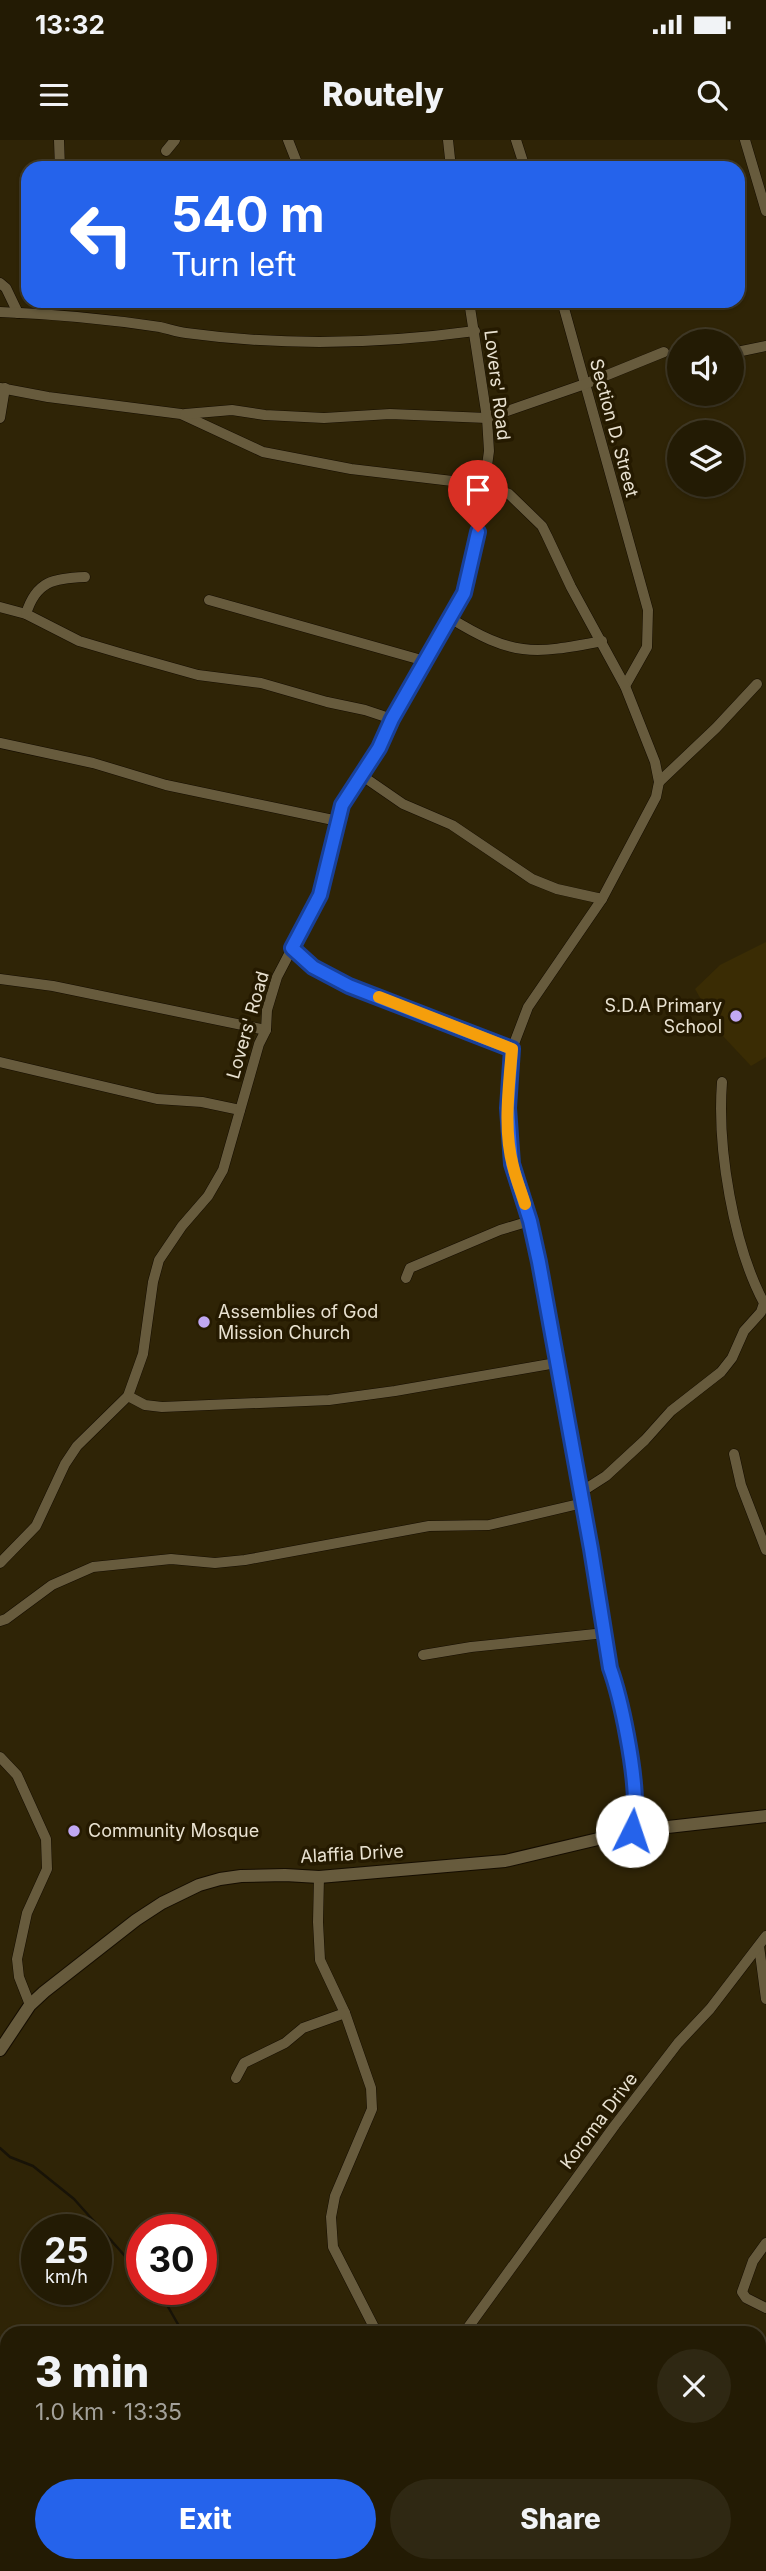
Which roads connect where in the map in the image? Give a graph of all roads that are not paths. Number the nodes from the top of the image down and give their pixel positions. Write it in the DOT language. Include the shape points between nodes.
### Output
graph roads {
  1 [pos="59,140"];
  2 [pos="175,140"];
  3 [pos="288,140"];
  4 [pos="448,140"];
  5 [pos="516,140"];
  6 [pos="745,140"];
  7 [pos="166,151"];
  8 [pos="60,161"];
  9 [pos="296,161"];
  10 [pos="451,161"];
  11 [pos="523,161"];
  12 [pos="766,211"];
  13 [pos="0,283"];
  14 [pos="55,308"];
  15 [pos="470,308"];
  16 [pos="564,308"];
  17 [pos="0,312"];
  18 [pos="18,313"];
  19 [pos="55,314"];
  20 [pos="475,331"];
  21 [pos="766,346"];
  22 [pos="744,351"];
  23 [pos="664,352"];
  24 [pos="585,384"];
  25 [pos="3,388"];
  26 [pos="181,414"];
  27 [pos="0,418"];
  28 [pos="487,418"];
  29 [pos="486,485"];
  30 [pos="85,577"];
  31 [pos="209,600"];
  32 [pos="0,607"];
  33 [pos="26,614"];
  34 [pos="450,618"];
  35 [pos="602,641"];
  36 [pos="425,661"];
  37 [pos="757,684"];
  38 [pos="625,686"];
  39 [pos="392,719"];
  40 [pos="0,743"];
  41 [pos="361,775"];
  42 [pos="659,782"];
  43 [pos="338,821"];
  44 [pos="602,899"];
  45 [pos="292,948"];
  46 [pos="0,979"];
  47 [pos="266,1030"];
  48 [pos="512,1049"];
  49 [pos="0,1062"];
  50 [pos="722,1082"];
  51 [pos="240,1110"];
  52 [pos="530,1221"];
  53 [pos="406,1278"];
  54 [pos="556,1363"];
  55 [pos="128,1396"];
  56 [pos="734,1454"];
  57 [pos="582,1497"];
  58 [pos="766,1550"];
  59 [pos="0,1563"];
  60 [pos="0,1621"];
  61 [pos="605,1633"];
  62 [pos="424,1655"];
  63 [pos="0,1757"];
  64 [pos="766,1816"];
  65 [pos="632,1831"];
  66 [pos="319,1877"];
  67 [pos="766,1936"];
  68 [pos="759,1946"];
  69 [pos="766,1999"];
  70 [pos="30,2005"];
  71 [pos="345,2013"];
  72 [pos="0,2050"];
  73 [pos="236,2078"];
  74 [pos="766,2243"];
  75 [pos="766,2308"];
  76 [pos="373,2326"];
  77 [pos="469,2326"];
  1 -- 8 [label="street"];
  2 -- 7 [label="street"];
  3 -- 9 [label="street"];
  4 -- 10 [label="street"];
  5 -- 11 [label="street"];
  6 -- 12 [label="street"];
  13 -- 18 [label="street"];
  14 -- 19 [label="street"];
  15 -- 20 [label="street, Lovers' Road"];
  16 -- 24 [label="street, Section D. Street"];
  17 -- 18 [label="street"];
  18 -- 19 [label="street"];
  19 -- 20 [label="street" via="185,333 277,340 420,339"];
  20 -- 28 [label="street, Lovers' Road"];
  21 -- 22 [label="street"];
  23 -- 24 [label="street"];
  24 -- 28 [label="street"];
  24 -- 38 [label="street, Section D. Street" via="648,610 647,647"];
  25 -- 26 [label="street"];
  25 -- 27 [label="street"];
  26 -- 28 [label="street" via="232,410 324,418 390,414"];
  26 -- 29 [label="street" via="262,452 352,469"];
  28 -- 29 [label="street, Lovers' Road"];
  29 -- 34 [label="street, Lovers' Road" via="464,593"];
  29 -- 35 [label="street" via="509,495 542,526"];
  30 -- 33 [label="street" via="56,578 35,593"];
  31 -- 36 [label="street"];
  32 -- 33 [label="street"];
  33 -- 39 [label="street" via="79,640 123,654 198,675 261,683"];
  34 -- 35 [label="street" via="492,642 534,652"];
  34 -- 36 [label="street, Lovers' Road"];
  35 -- 38 [label="street"];
  36 -- 39 [label="street, Lovers' Road"];
  37 -- 42 [label="street"];
  38 -- 42 [label="street"];
  39 -- 41 [label="street, Lovers' Road"];
  40 -- 43 [label="street" via="166,785"];
  41 -- 43 [label="street, Lovers' Road" via="342,805"];
  41 -- 44 [label="street" via="403,804 452,825 532,879"];
  42 -- 44 [label="street" via="656,797"];
  43 -- 45 [label="street, Lovers' Road" via="320,895"];
  44 -- 48 [label="street" via="528,1007"];
  45 -- 47 [label="street, Lovers' Road" via="274,987"];
  45 -- 48 [label="street" via="313,967 349,986"];
  46 -- 47 [label="street"];
  47 -- 51 [label="street, Lovers' Road"];
  48 -- 52 [label="street" via="508,1108 512,1164"];
  49 -- 51 [label="street" via="157,1099"];
  50 -- 57 [label="street" via="727,1178 747,1267 764,1303 761,1312 744,1331 721,1372 671,1411"];
  51 -- 55 [label="street, Lovers' Road" via="218,1182 159,1260 143,1354"];
  52 -- 53 [label="street" via="410,1268"];
  52 -- 54 [label="street"];
  54 -- 55 [label="street" via="329,1400 162,1407"];
  54 -- 57 [label="street"];
  55 -- 59 [label="street, Lovers' Road" via="77,1446 36,1526"];
  56 -- 58 [label="street"];
  57 -- 60 [label="street" via="489,1525 429,1525 245,1560 172,1559 93,1567 52,1585"];
  57 -- 61 [label="street"];
  61 -- 62 [label="street"];
  61 -- 65 [label="street" via="631,1766"];
  63 -- 70 [label="street" via="17,1775 46,1839 47,1869 27,1913 17,1959"];
  64 -- 65 [label="street, Alaffia Drive"];
  65 -- 66 [label="street, Alaffia Drive" via="505,1861"];
  66 -- 70 [label="street, Alaffia Drive" via="241,1876 199,1885 136,1920"];
  66 -- 71 [label="street" via="320,1960"];
  67 -- 68 [label="street, Koroma Drive"];
  68 -- 69 [label="street"];
  68 -- 77 [label="street, Koroma Drive" via="615,2125"];
  70 -- 72 [label="street, Alaffia Drive"];
  71 -- 73 [label="street" via="303,2028 285,2043 244,2063"];
  71 -- 76 [label="street" via="371,2088 372,2109 335,2196 333,2247"];
  74 -- 75 [label="street" via="753,2261 742,2292"];
}
